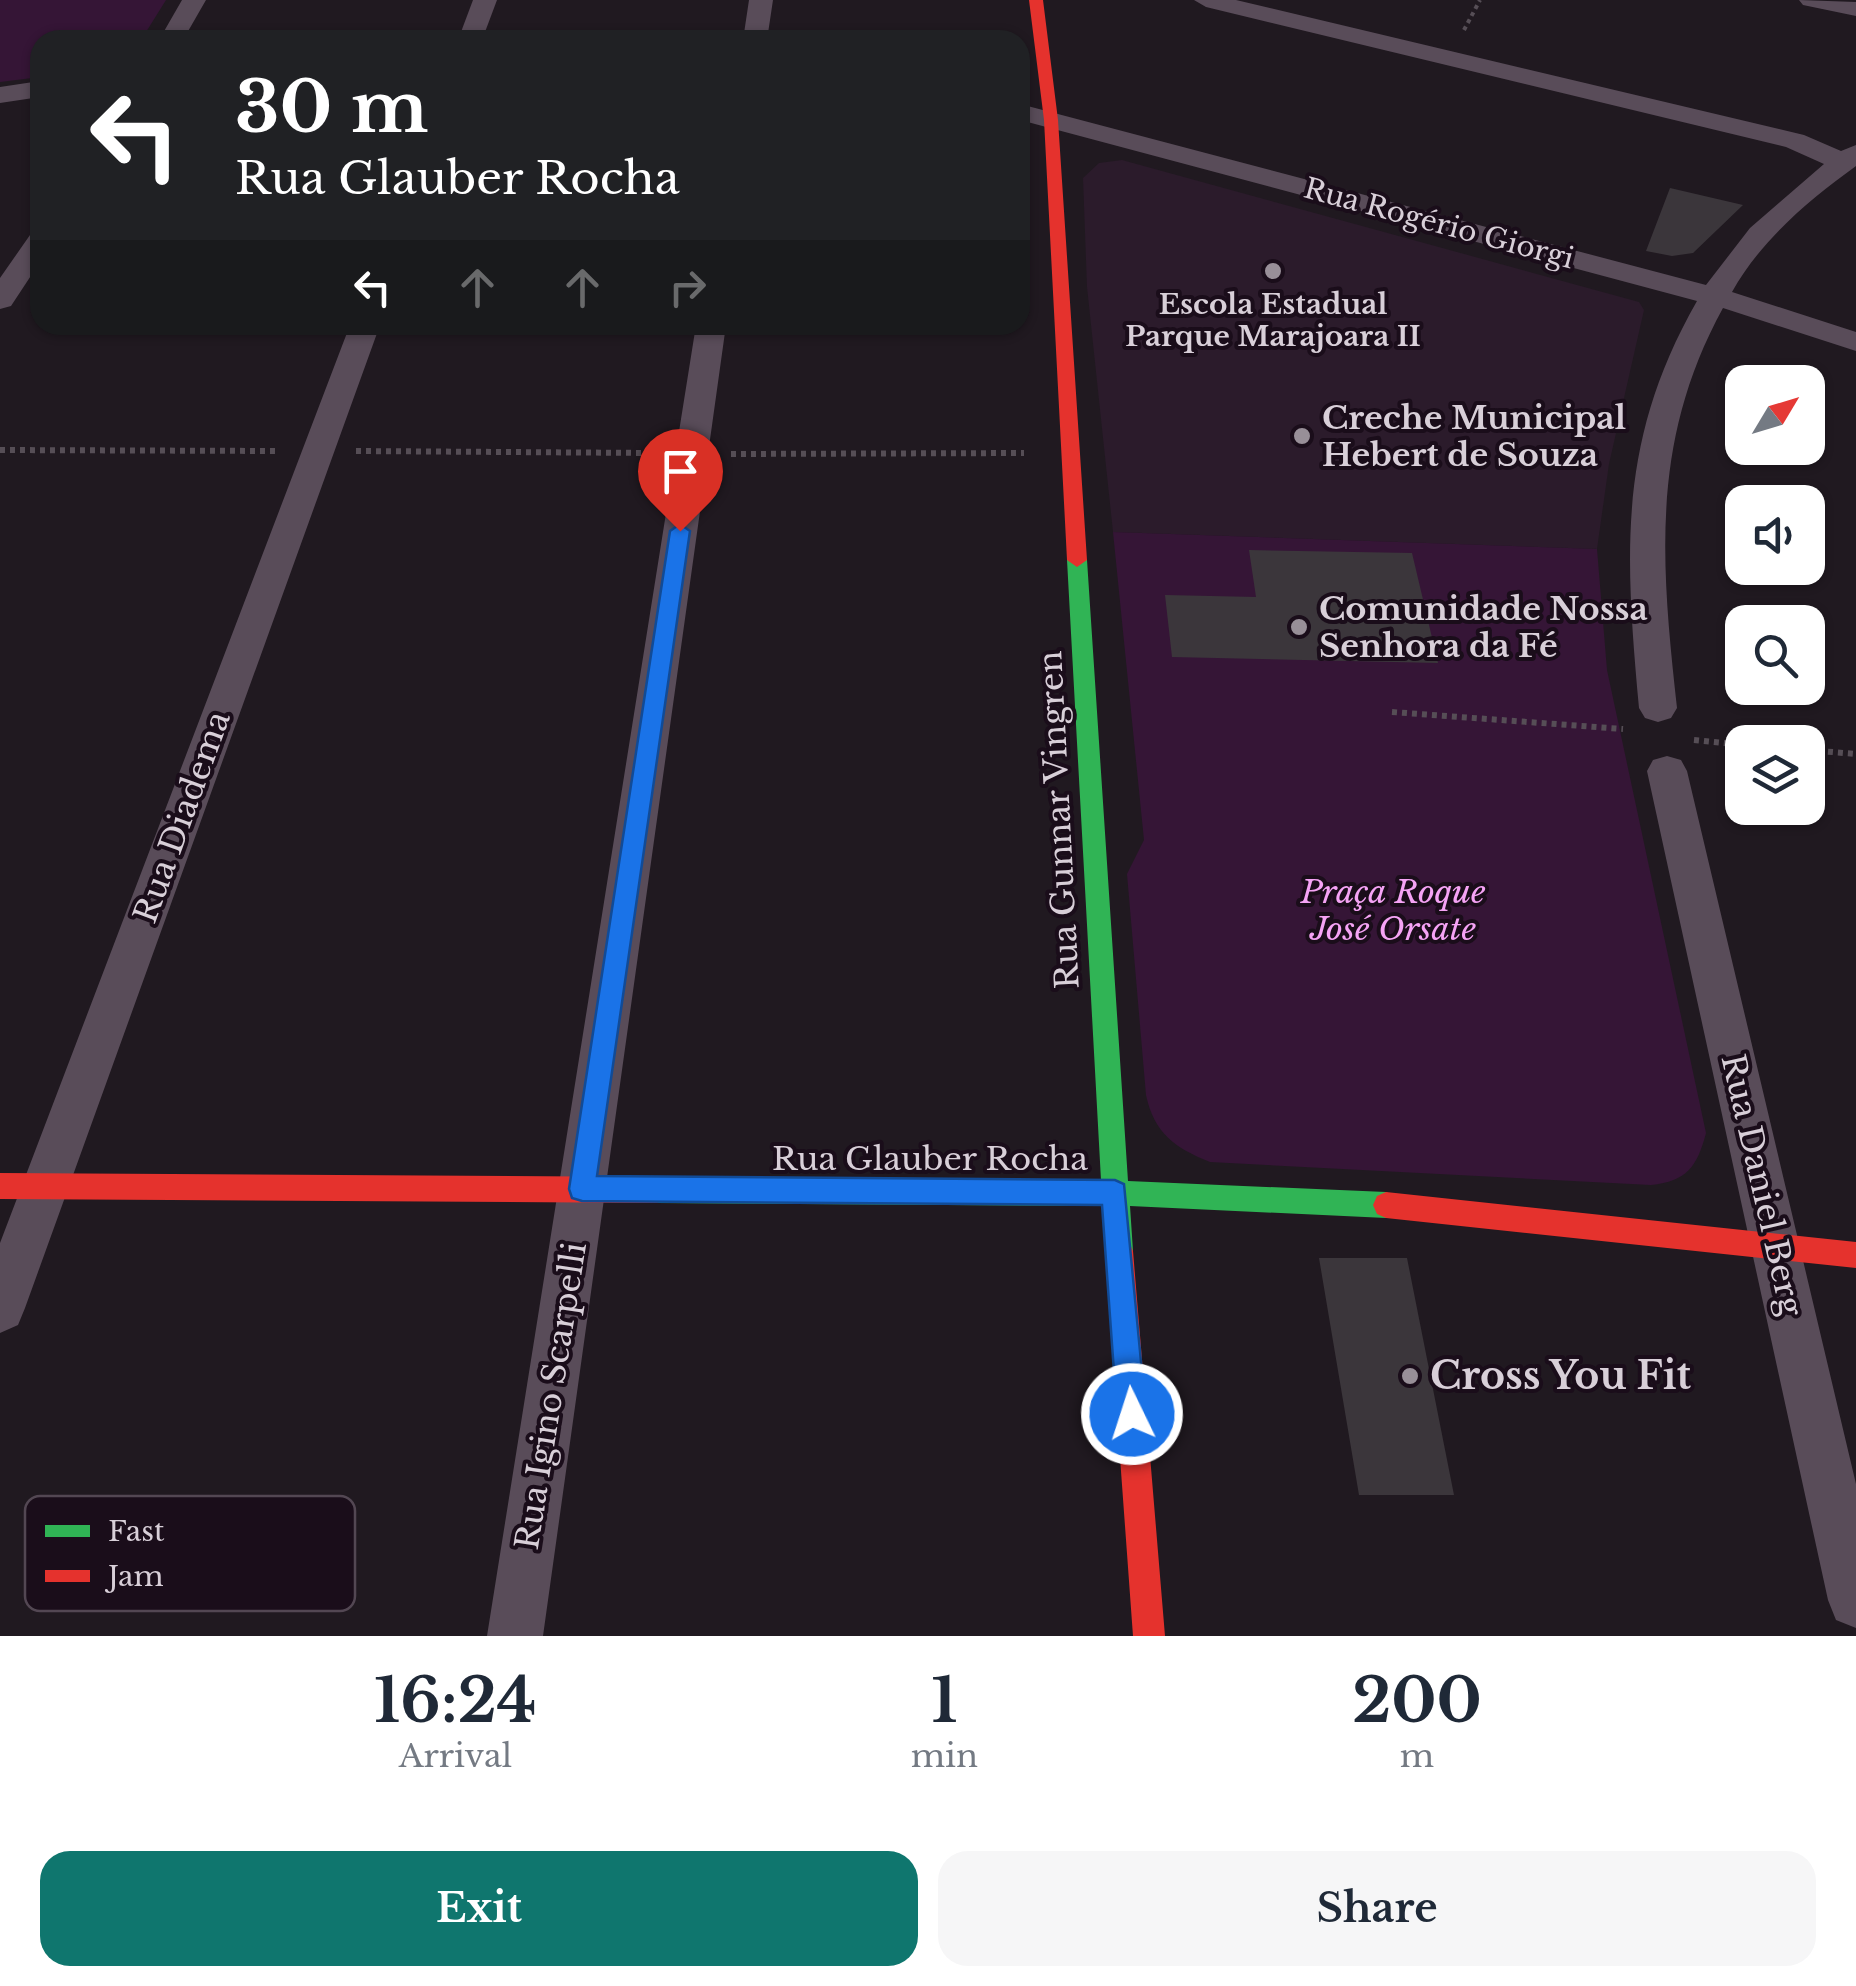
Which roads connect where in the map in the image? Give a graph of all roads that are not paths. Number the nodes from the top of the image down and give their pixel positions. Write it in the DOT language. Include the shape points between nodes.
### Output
graph roads {
  1 [pos="194,0"];
  2 [pos="485,0"];
  3 [pos="761,0"];
  4 [pos="1036,0"];
  5 [pos="1206,0"];
  6 [pos="1811,0"];
  7 [pos="1856,9"];
  8 [pos="176,30"];
  9 [pos="474,30"];
  10 [pos="756,30"];
  11 [pos="30,91"];
  12 [pos="0,95"];
  13 [pos="1030,115"];
  14 [pos="1051,120"];
  15 [pos="1849,158"];
  16 [pos="30,256"];
  17 [pos="1715,296"];
  18 [pos="0,300"];
  19 [pos="361,335"];
  20 [pos="709,335"];
  21 [pos="1856,342"];
  22 [pos="1650,719"];
  23 [pos="1673,754"];
  24 [pos="22,1186"];
  25 [pos="582,1189"];
  26 [pos="1115,1193"];
  27 [pos="1775,1246"];
  28 [pos="1856,1255"];
  29 [pos="0,1308"];
  30 [pos="1856,1600"];
  31 [pos="515,1636"];
  32 [pos="1149,1636"];
  1 -- 8 [label="street"];
  2 -- 9 [label="street"];
  3 -- 10 [label="street"];
  4 -- 14 [label="street, Rua Gunnar Vingren"];
  5 -- 15 [label="street"];
  6 -- 7 [label="street"];
  11 -- 12 [label="street"];
  13 -- 14 [label="street, Rua Rogério Giorgi"];
  14 -- 17 [label="street, Rua Rogério Giorgi"];
  14 -- 26 [label="street, Rua Gunnar Vingren"];
  15 -- 17 [label="street" via="1749,244"];
  16 -- 18 [label="street"];
  17 -- 21 [label="street, Rua Rogério Giorgi"];
  17 -- 22 [label="street" via="1659,418 1645,577"];
  19 -- 24 [label="street, Rua Diadema"];
  20 -- 25 [label="street, Rua Igino Scarpelli"];
  23 -- 27 [label="street, Rua Daniel Berg"];
  24 -- 25 [label="street, Rua Glauber Rocha"];
  24 -- 29 [label="street, Rua Diadema"];
  25 -- 26 [label="street, Rua Glauber Rocha"];
  25 -- 31 [label="street, Rua Igino Scarpelli"];
  26 -- 27 [label="street, Rua Glauber Rocha" via="1420,1206"];
  26 -- 32 [label="street, Rua Gunnar Vingren"];
  27 -- 28 [label="street, Rua Glauber Rocha"];
  27 -- 30 [label="street, Rua Daniel Berg"];
}
